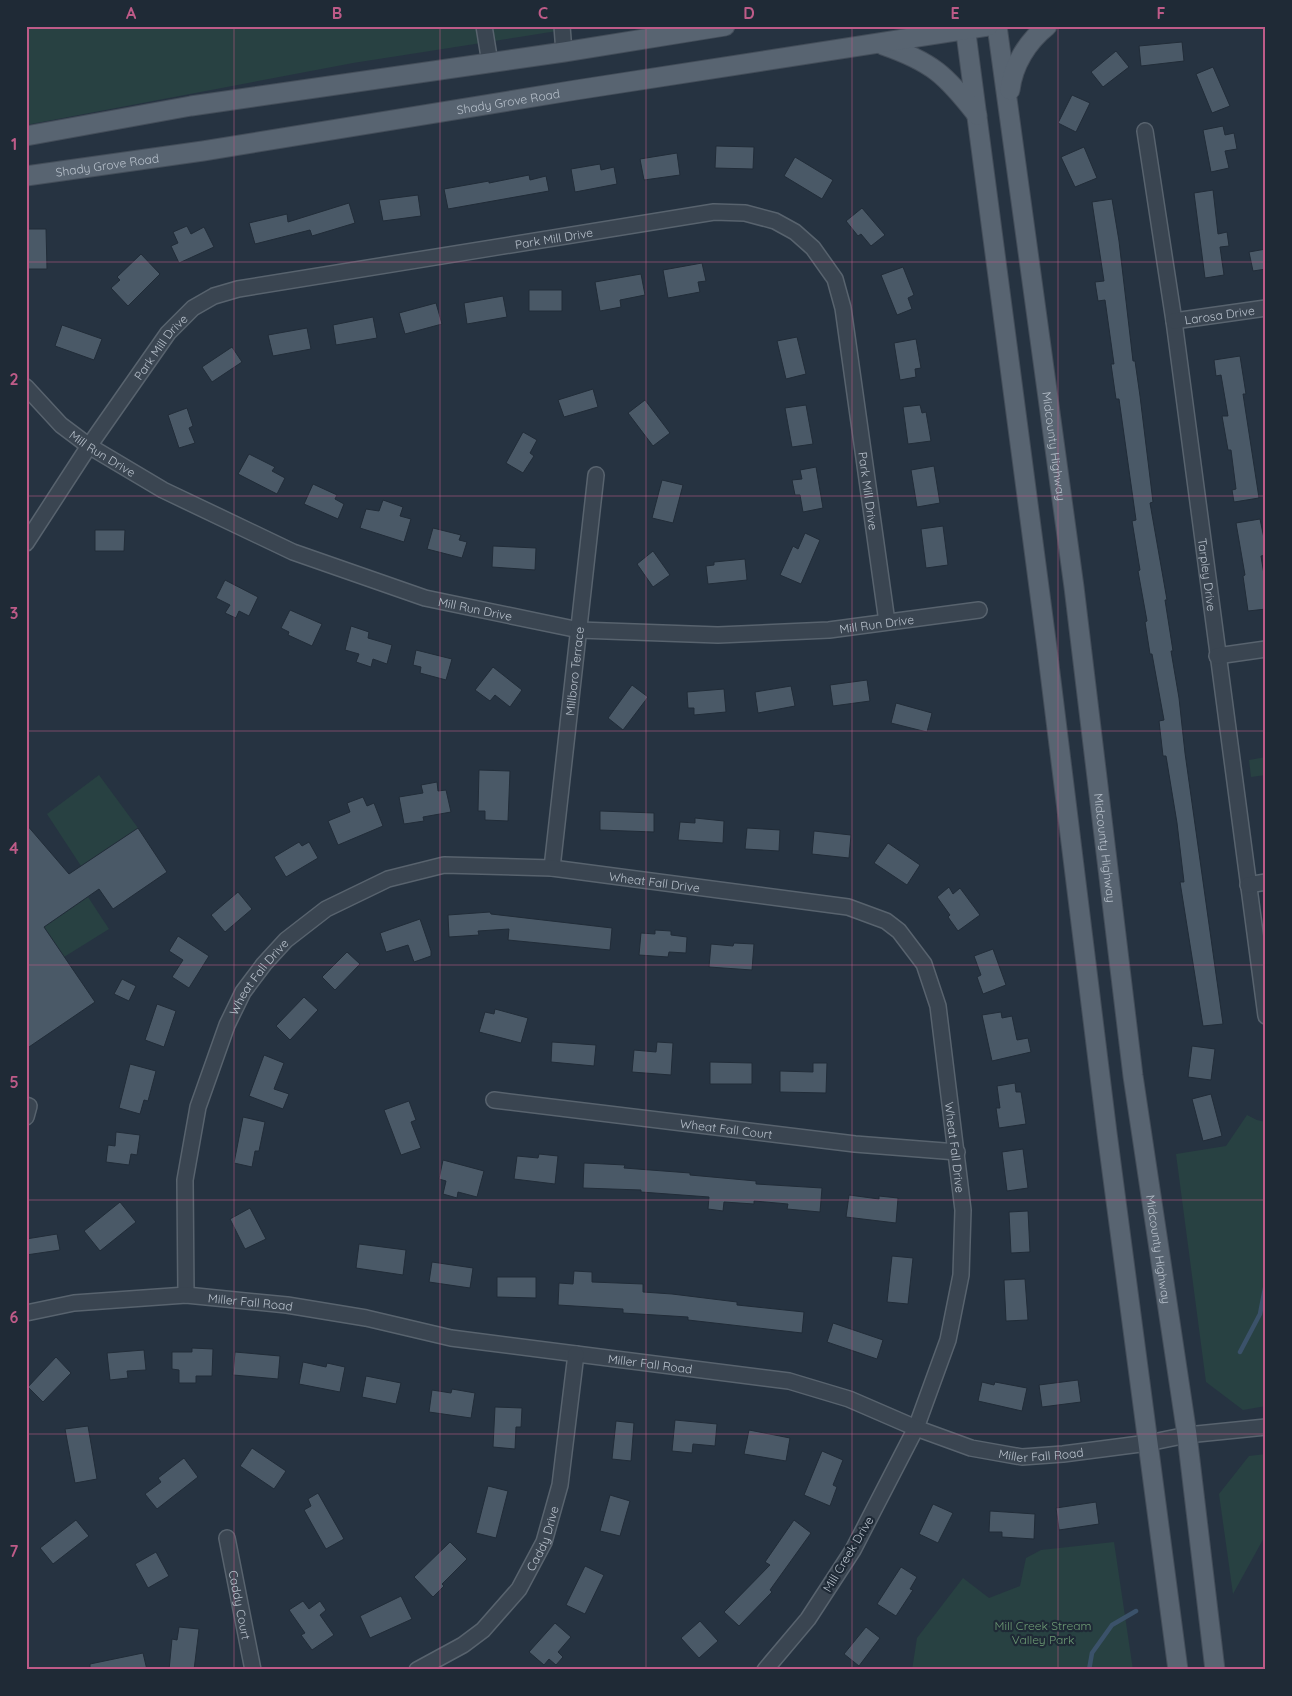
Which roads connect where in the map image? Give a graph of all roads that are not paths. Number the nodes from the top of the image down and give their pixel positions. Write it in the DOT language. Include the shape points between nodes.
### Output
graph roads {
  1 [pos="484,26"];
  2 [pos="562,26"];
  3 [pos="725,26"];
  4 [pos="988,26"];
  5 [pos="997,26"];
  6 [pos="1047,26"];
  7 [pos="965,28"];
  8 [pos="880,44"];
  9 [pos="564,52"];
  10 [pos="490,63"];
  11 [pos="1008,108"];
  12 [pos="977,115"];
  13 [pos="1145,132"];
  14 [pos="26,136"];
  15 [pos="26,176"];
  16 [pos="1266,308"];
  17 [pos="1174,321"];
  18 [pos="26,387"];
  19 [pos="89,446"];
  20 [pos="596,475"];
  21 [pos="26,543"];
  22 [pos="979,610"];
  23 [pos="887,622"];
  24 [pos="579,630"];
  25 [pos="1266,649"];
  26 [pos="1217,656"];
  27 [pos="552,868"];
  28 [pos="1266,882"];
  29 [pos="1248,885"];
  30 [pos="1266,1016"];
  31 [pos="494,1100"];
  32 [pos="26,1105"];
  33 [pos="26,1117"];
  34 [pos="957,1152"];
  35 [pos="186,1295"];
  36 [pos="26,1312"];
  37 [pos="576,1354"];
  38 [pos="1266,1427"];
  39 [pos="916,1428"];
  40 [pos="1187,1435"];
  41 [pos="1148,1444"];
  42 [pos="226,1538"];
  43 [pos="253,1670"];
  44 [pos="417,1670"];
  45 [pos="765,1670"];
  46 [pos="1178,1670"];
  47 [pos="1215,1670"];
  1 -- 10 [label="street"];
  2 -- 9 [label="street"];
  3 -- 9 [label="main road"];
  4 -- 7 [label="main road, Shady Grove Road"];
  5 -- 11 [label="main road, Midcounty Highway"];
  6 -- 11 [label="main road" via="1028,45 1018,61 1011,80"];
  7 -- 8 [label="main road, Shady Grove Road"];
  7 -- 12 [label="main road"];
  8 -- 12 [label="main road" via="933,67 954,86"];
  8 -- 15 [label="main road, Shady Grove Road" via="213,150"];
  9 -- 10 [label="main road"];
  10 -- 14 [label="main road" via="191,106"];
  11 -- 40 [label="main road, Midcounty Highway" via="1074,587 1133,1076"];
  12 -- 41 [label="main road"];
  13 -- 17 [label="street, Tarpley Drive"];
  16 -- 17 [label="street, Larosa Drive"];
  17 -- 26 [label="street, Tarpley Drive"];
  18 -- 19 [label="street, Mill Run Drive" via="61,425"];
  19 -- 21 [label="street, Park Mill Drive"];
  19 -- 23 [label="street, Park Mill Drive" via="168,333 193,308 214,296 238,289 704,213 745,213 775,221 795,232 814,248 835,279 844,308"];
  19 -- 24 [label="street, Mill Run Drive" via="163,490 293,552 424,598"];
  20 -- 24 [label="street, Millboro Terrace"];
  22 -- 23 [label="street, Mill Run Drive"];
  23 -- 24 [label="street, Mill Run Drive" via="829,630 718,635"];
  24 -- 27 [label="street, Millboro Terrace"];
  25 -- 26 [label="street"];
  26 -- 29 [label="street, Tarpley Drive"];
  27 -- 34 [label="street, Wheat Fall Drive" via="848,908 886,921 899,931 924,964 938,1006"];
  27 -- 35 [label="street, Wheat Fall Drive" via="444,865 388,879 326,909 286,940 264,964 244,992 227,1025 198,1107 185,1180"];
  28 -- 29 [label="street"];
  29 -- 30 [label="street, Tarpley Drive"];
  31 -- 34 [label="street, Wheat Fall Court" via="855,1144"];
  32 -- 33 [label="street" via="30,1106"];
  34 -- 39 [label="street, Wheat Fall Drive" via="963,1210 961,1275 948,1340"];
  35 -- 36 [label="street, Miller Fall Road" via="74,1302"];
  35 -- 37 [label="street, Miller Fall Road" via="287,1305 366,1318 451,1338"];
  37 -- 39 [label="street, Miller Fall Road" via="789,1381 849,1399"];
  37 -- 44 [label="street, Caddy Drive" via="560,1485 544,1542 519,1590 483,1630"];
  38 -- 40 [label="street, Miller Fall Road"];
  39 -- 41 [label="street, Miller Fall Road" via="970,1448 1022,1457"];
  39 -- 45 [label="street, Mill Creek Drive" via="853,1550 808,1619"];
  40 -- 41 [label="street, Miller Fall Road"];
  40 -- 47 [label="main road, Midcounty Highway"];
  41 -- 46 [label="main road"];
  42 -- 43 [label="street, Caddy Court"];
}
